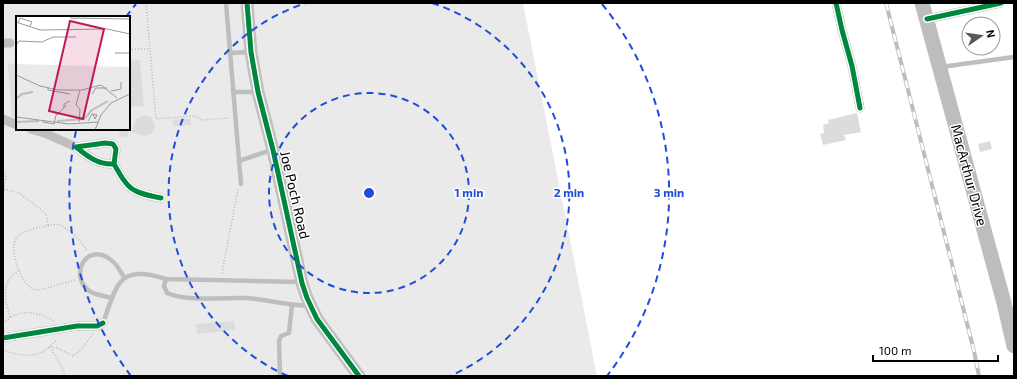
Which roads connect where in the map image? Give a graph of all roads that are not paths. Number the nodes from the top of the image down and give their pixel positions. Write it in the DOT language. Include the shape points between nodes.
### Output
graph roads {
  1 [pos="226,3"];
  2 [pos="247,3"];
  3 [pos="836,3"];
  4 [pos="922,3"];
  5 [pos="1001,3"];
  6 [pos="927,19"];
  7 [pos="251,52"];
  8 [pos="229,53"];
  9 [pos="1014,57"];
  10 [pos="940,68"];
  11 [pos="233,92"];
  12 [pos="258,92"];
  13 [pos="860,108"];
  14 [pos="3,119"];
  15 [pos="16,125"];
  16 [pos="34,130"];
  17 [pos="76,147"];
  18 [pos="273,150"];
  19 [pos="239,161"];
  20 [pos="114,164"];
  21 [pos="241,184"];
  22 [pos="161,198"];
  23 [pos="124,277"];
  24 [pos="166,279"];
  25 [pos="302,282"];
  26 [pos="112,298"];
  27 [pos="292,306"];
  28 [pos="310,306"];
  29 [pos="102,323"];
  30 [pos="3,338"];
  31 [pos="1014,346"];
  32 [pos="280,376"];
  33 [pos="359,376"];
  1 -- 8 [label="lane"];
  2 -- 7 [label="street, Joe Poch Road"];
  3 -- 13 [label="street"];
  4 -- 6 [label="main road, MacArthur Drive"];
  5 -- 6 [label="street"];
  6 -- 10 [label="main road, MacArthur Drive"];
  7 -- 8 [label="lane"];
  7 -- 12 [label="street, Joe Poch Road"];
  8 -- 11 [label="lane"];
  9 -- 10 [label="lane"];
  10 -- 31 [label="main road, MacArthur Drive"];
  11 -- 12 [label="lane"];
  11 -- 19 [label="lane"];
  12 -- 18 [label="street, Joe Poch Road"];
  14 -- 15 [label="street"];
  16 -- 17 [label="street"];
  17 -- 20 [label="street" via="100,163"];
  17 -- 20 [label="street" via="113,144 116,149"];
  18 -- 19 [label="lane"];
  18 -- 25 [label="street, Joe Poch Road"];
  19 -- 21 [label="lane"];
  20 -- 22 [label="street" via="129,188"];
  23 -- 24 [label="lane" via="142,274"];
  23 -- 26 [label="lane" via="117,285"];
  23 -- 26 [label="lane" via="110,259 99,254 91,255 81,265 81,278 85,287 89,291"];
  24 -- 25 [label="lane"];
  24 -- 27 [label="lane" via="165,290 177,296 248,298"];
  25 -- 28 [label="street, Joe Poch Road"];
  26 -- 29 [label="lane"];
  27 -- 28 [label="lane"];
  27 -- 32 [label="lane" via="289,333 281,336 279,340"];
  28 -- 33 [label="street, Joe Poch Road" via="317,320"];
  29 -- 30 [label="street" via="96,326 66,327"];
}
